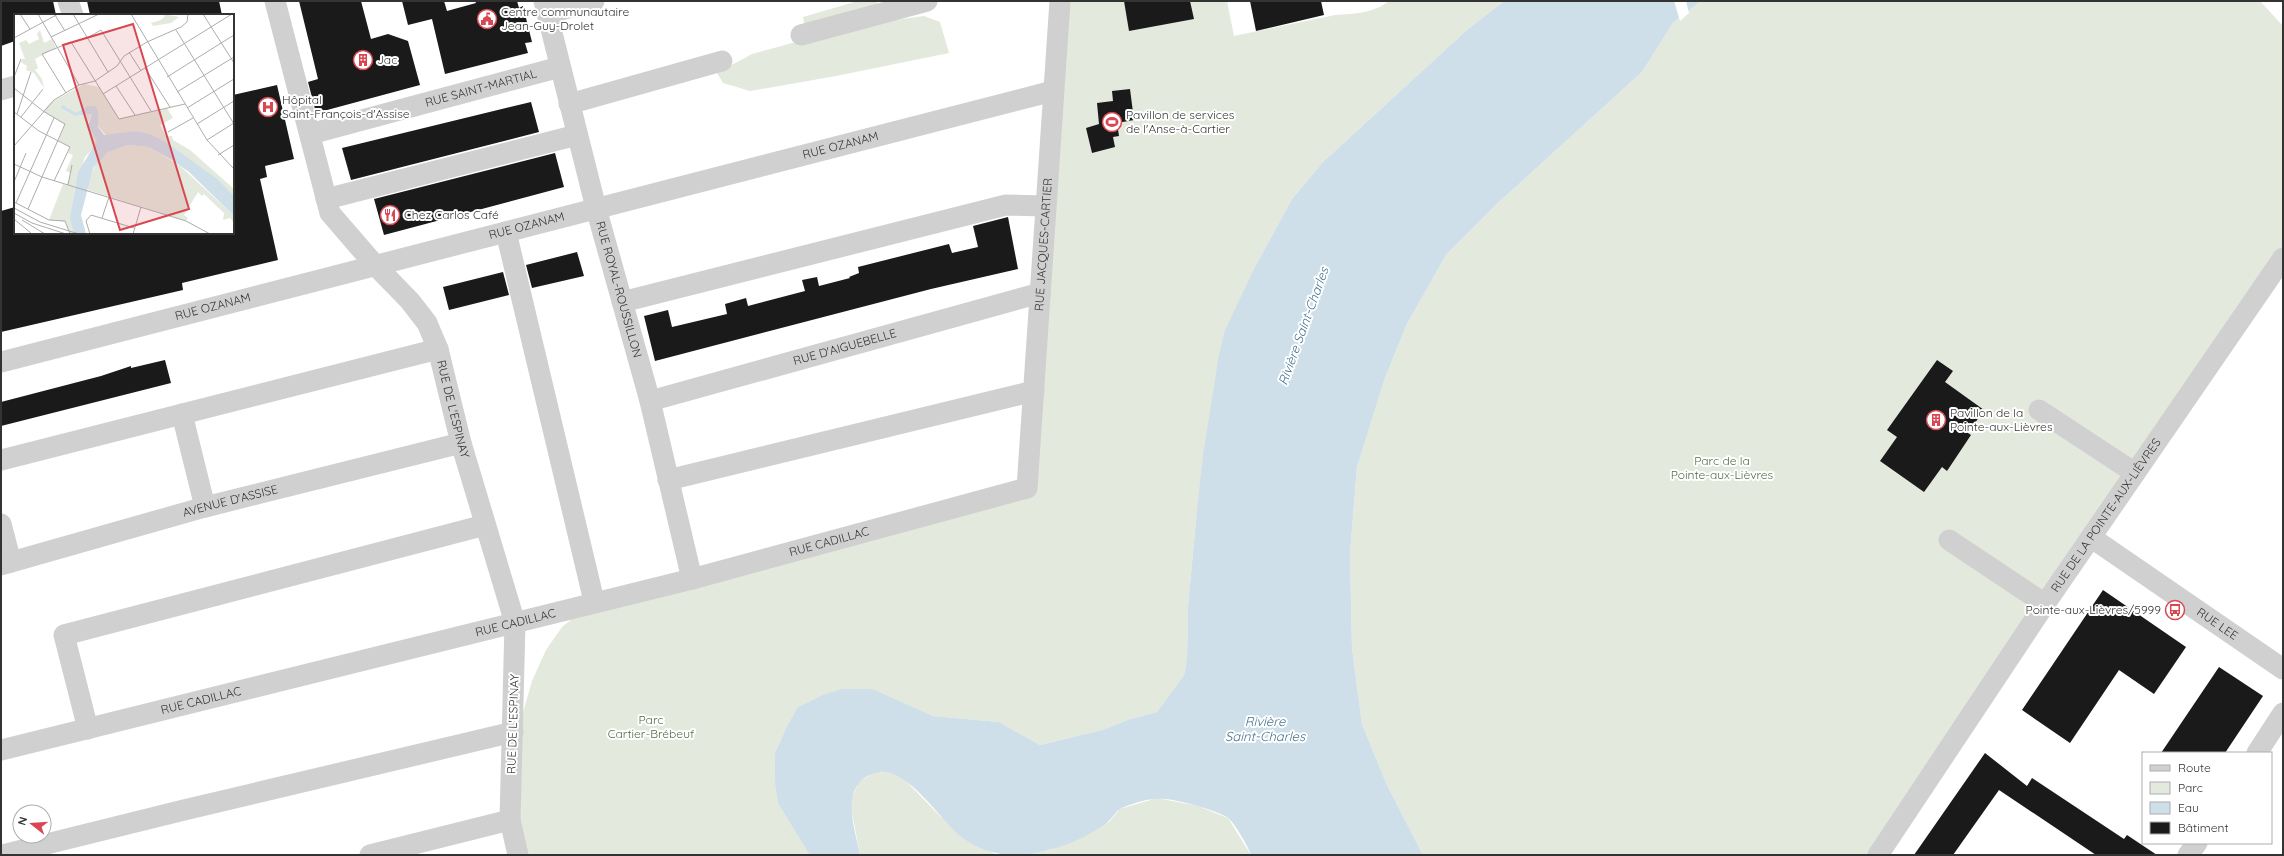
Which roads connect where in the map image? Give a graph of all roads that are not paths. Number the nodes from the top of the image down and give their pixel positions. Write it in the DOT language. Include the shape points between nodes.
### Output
graph roads {
  1 [pos="68,1"];
  2 [pos="275,1"];
  3 [pos="594,1"];
  4 [pos="927,1"];
  5 [pos="1060,1"];
  6 [pos="546,7"];
  7 [pos="73,14"];
  8 [pos="801,35"];
  9 [pos="722,61"];
  10 [pos="560,67"];
  11 [pos="14,86"];
  12 [pos="1,90"];
  13 [pos="1053,91"];
  14 [pos="569,104"];
  15 [pos="310,134"];
  16 [pos="577,135"];
  17 [pos="326,199"];
  18 [pos="1045,206"];
  19 [pos="596,208"];
  20 [pos="506,232"];
  21 [pos="2283,258"];
  22 [pos="374,264"];
  23 [pos="1040,293"];
  24 [pos="622,302"];
  25 [pos="438,349"];
  26 [pos="1,362"];
  27 [pos="1034,391"];
  28 [pos="650,401"];
  29 [pos="2039,410"];
  30 [pos="182,414"];
  31 [pos="461,443"];
  32 [pos="1,460"];
  33 [pos="2135,473"];
  34 [pos="668,480"];
  35 [pos="1027,488"];
  36 [pos="205,508"];
  37 [pos="1,524"];
  38 [pos="485,525"];
  39 [pos="2092,538"];
  40 [pos="1949,540"];
  41 [pos="6,563"];
  42 [pos="692,579"];
  43 [pos="594,601"];
  44 [pos="2045,604"];
  45 [pos="516,622"];
  46 [pos="2283,669"];
  47 [pos="2283,713"];
  48 [pos="88,728"];
  49 [pos="513,732"];
  50 [pos="1,750"];
  51 [pos="2258,752"];
  52 [pos="510,820"];
  53 [pos="2196,844"];
  54 [pos="1,851"];
  55 [pos="1,855"];
  56 [pos="370,855"];
  57 [pos="518,855"];
  58 [pos="1878,855"];
  59 [pos="2188,855"];
  1 -- 7 [label="street"];
  2 -- 15 [label="street, RUE DE L'ESPINAY"];
  3 -- 6 [label="street"];
  4 -- 8 [label="street"];
  5 -- 13 [label="street, RUE JACQUES-CARTIER"];
  6 -- 10 [label="street, RUE ROYAL-ROUSSILLON"];
  9 -- 14 [label="street"];
  10 -- 14 [label="street, RUE ROYAL-ROUSSILLON"];
  10 -- 15 [label="street, RUE SAINT-MARTIAL"];
  11 -- 12 [label="street"];
  13 -- 18 [label="street, RUE JACQUES-CARTIER"];
  13 -- 19 [label="street, RUE OZANAM"];
  14 -- 16 [label="street, RUE ROYAL-ROUSSILLON"];
  15 -- 17 [label="street, RUE DE L'ESPINAY"];
  16 -- 17 [label="street"];
  16 -- 19 [label="street, RUE ROYAL-ROUSSILLON"];
  17 -- 22 [label="street, RUE DE L'ESPINAY" via="330,213"];
  18 -- 23 [label="street, RUE JACQUES-CARTIER"];
  18 -- 24 [label="street" via="1006,205"];
  19 -- 20 [label="street, RUE OZANAM"];
  19 -- 24 [label="street, RUE ROYAL-ROUSSILLON"];
  20 -- 22 [label="street, RUE OZANAM"];
  20 -- 43 [label="street"];
  21 -- 33 [label="street, RUE DE LA POINTE-AUX-LIÈVRES"];
  22 -- 25 [label="street, RUE DE L'ESPINAY" via="410,301 427,323"];
  22 -- 26 [label="street, RUE OZANAM"];
  23 -- 27 [label="street, RUE JACQUES-CARTIER"];
  23 -- 28 [label="street, RUE D'AIGUEBELLE"];
  24 -- 28 [label="street, RUE ROYAL-ROUSSILLON"];
  25 -- 30 [label="street"];
  25 -- 31 [label="street, RUE DE L'ESPINAY"];
  27 -- 34 [label="street"];
  27 -- 35 [label="street, RUE JACQUES-CARTIER"];
  28 -- 34 [label="street, RUE ROYAL-ROUSSILLON"];
  29 -- 33 [label="street"];
  30 -- 32 [label="street"];
  30 -- 36 [label="street"];
  31 -- 36 [label="street, AVENUE D'ASSISE"];
  31 -- 38 [label="street, RUE DE L'ESPINAY"];
  33 -- 39 [label="street, RUE DE LA POINTE-AUX-LIÈVRES"];
  34 -- 42 [label="street, RUE ROYAL-ROUSSILLON"];
  35 -- 42 [label="street, RUE CADILLAC"];
  36 -- 41 [label="street, AVENUE D'ASSISE"];
  37 -- 41 [label="street"];
  38 -- 45 [label="street, RUE DE L'ESPINAY"];
  38 -- 48 [label="street" via="64,635"];
  39 -- 44 [label="street, RUE DE LA POINTE-AUX-LIÈVRES"];
  39 -- 46 [label="street, RUE LEE"];
  40 -- 44 [label="street"];
  42 -- 43 [label="street, RUE CADILLAC"];
  43 -- 45 [label="street, RUE CADILLAC"];
  44 -- 58 [label="street, RUE DE LA POINTE-AUX-LIÈVRES"];
  45 -- 48 [label="street, RUE CADILLAC"];
  45 -- 49 [label="street, RUE DE L'ESPINAY"];
  47 -- 51 [label="street"];
  48 -- 50 [label="street, RUE CADILLAC"];
  49 -- 52 [label="street, RUE DE L'ESPINAY"];
  49 -- 55 [label="street"];
  52 -- 56 [label="street"];
  52 -- 57 [label="street, RUE DE L'ESPINAY"];
  53 -- 59 [label="street"];
  54 -- 55 [label="street"];
}
